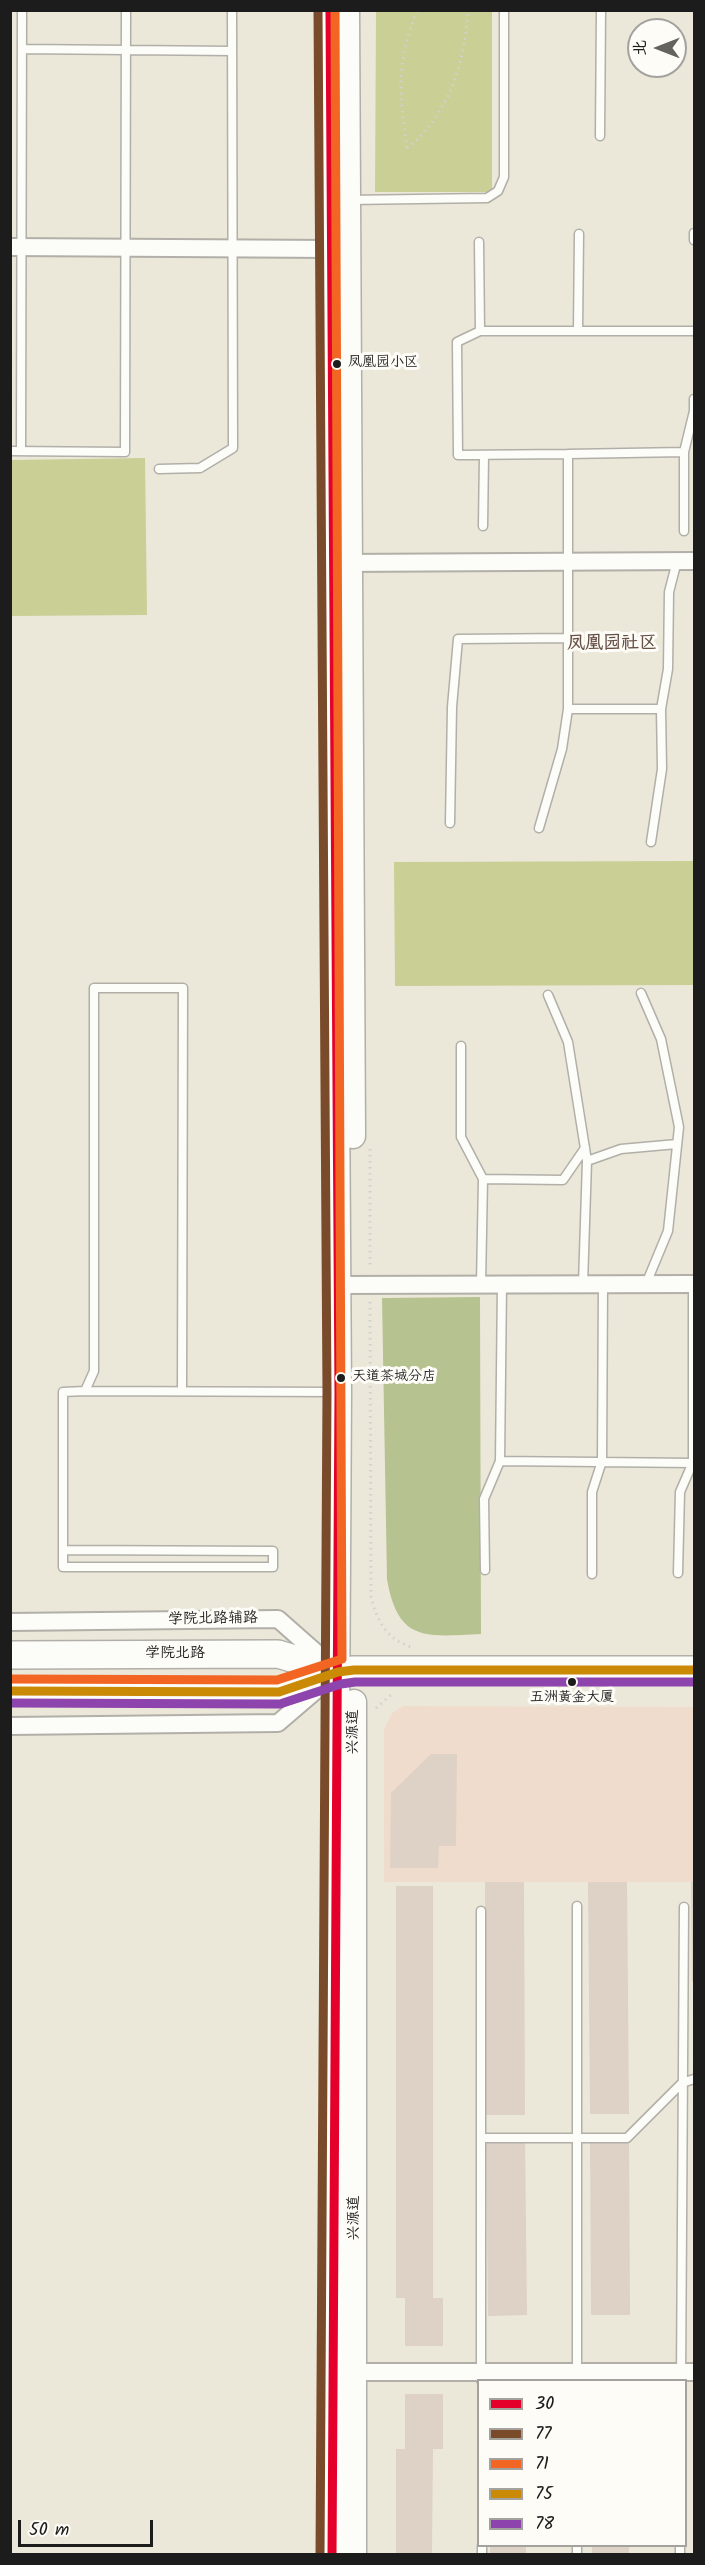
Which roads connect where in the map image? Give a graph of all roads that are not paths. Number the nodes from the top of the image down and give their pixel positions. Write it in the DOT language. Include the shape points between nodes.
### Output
graph roads {
  1 [pos="22,10"];
  2 [pos="126,10"];
  3 [pos="232,10"];
  4 [pos="330,10"];
  5 [pos="347,10"];
  6 [pos="504,10"];
  7 [pos="601,10"];
  8 [pos="22,49"];
  9 [pos="126,50"];
  10 [pos="232,51"];
  11 [pos="600,136"];
  12 [pos="348,200"];
  13 [pos="694,233"];
  14 [pos="579,234"];
  15 [pos="694,240"];
  16 [pos="479,242"];
  17 [pos="16,246"];
  18 [pos="126,247"];
  19 [pos="233,247"];
  20 [pos="332,249"];
  21 [pos="578,330"];
  22 [pos="480,331"];
  23 [pos="694,331"];
  24 [pos="694,399"];
  25 [pos="10,451"];
  26 [pos="21,451"];
  27 [pos="684,452"];
  28 [pos="568,454"];
  29 [pos="484,455"];
  30 [pos="159,469"];
  31 [pos="483,526"];
  32 [pos="684,531"];
  33 [pos="677,561"];
  34 [pos="694,561"];
  35 [pos="341,563"];
  36 [pos="570,563"];
  37 [pos="570,638"];
  38 [pos="661,709"];
  39 [pos="568,710"];
  40 [pos="450,823"];
  41 [pos="539,828"];
  42 [pos="651,842"];
  43 [pos="641,993"];
  44 [pos="548,995"];
  45 [pos="461,1046"];
  46 [pos="677,1144"];
  47 [pos="585,1148"];
  48 [pos="587,1161"];
  49 [pos="483,1179"];
  50 [pos="481,1284"];
  51 [pos="502,1284"];
  52 [pos="583,1284"];
  53 [pos="603,1284"];
  54 [pos="646,1284"];
  55 [pos="694,1284"];
  56 [pos="346,1285"];
  57 [pos="85,1390"];
  58 [pos="182,1391"];
  59 [pos="339,1392"];
  60 [pos="500,1461"];
  61 [pos="602,1461"];
  62 [pos="694,1463"];
  63 [pos="63,1550"];
  64 [pos="485,1570"];
  65 [pos="678,1573"];
  66 [pos="592,1574"];
  67 [pos="10,1622"];
  68 [pos="10,1655"];
  69 [pos="694,1670"];
  70 [pos="346,1671"];
  71 [pos="10,1691"];
  72 [pos="10,1726"];
  73 [pos="577,1906"];
  74 [pos="684,1907"];
  75 [pos="481,1911"];
  76 [pos="694,2079"];
  77 [pos="682,2083"];
  78 [pos="481,2138"];
  79 [pos="577,2139"];
  80 [pos="344,2373"];
  81 [pos="685,2375"];
  82 [pos="481,2376"];
  83 [pos="577,2376"];
  84 [pos="332,2554"];
  85 [pos="354,2554"];
  1 -- 8 [label="lane"];
  2 -- 9 [label="lane"];
  3 -- 10 [label="lane"];
  4 -- 20 [label="main road, 兴源道"];
  5 -- 12 [label="main road, 兴源道"];
  6 -- 12 [label="lane" via="504,177 498,191 487,198"];
  7 -- 11 [label="lane"];
  8 -- 9 [label="lane"];
  8 -- 17 [label="lane"];
  9 -- 10 [label="lane"];
  9 -- 18 [label="lane"];
  10 -- 19 [label="lane"];
  12 -- 35 [label="main road, 兴源道"];
  13 -- 15 [label="lane"];
  14 -- 21 [label="lane"];
  16 -- 22 [label="lane"];
  17 -- 18 [label="street"];
  17 -- 26 [label="lane"];
  18 -- 19 [label="street"];
  18 -- 26 [label="lane" via="125,452"];
  19 -- 20 [label="street"];
  19 -- 30 [label="lane" via="233,448 201,468"];
  20 -- 35 [label="main road, 兴源道"];
  21 -- 22 [label="lane"];
  21 -- 23 [label="lane"];
  22 -- 29 [label="lane" via="457,342 458,455"];
  24 -- 27 [label="lane"];
  25 -- 26 [label="lane"];
  27 -- 28 [label="lane"];
  27 -- 32 [label="lane"];
  28 -- 29 [label="lane"];
  28 -- 36 [label="lane"];
  29 -- 31 [label="lane"];
  33 -- 34 [label="street"];
  33 -- 36 [label="street"];
  33 -- 38 [label="lane" via="669,592 668,669"];
  35 -- 36 [label="street"];
  35 -- 56 [label="main road, 兴源道"];
  36 -- 37 [label="lane"];
  37 -- 39 [label="lane"];
  37 -- 40 [label="lane" via="458,639 452,707"];
  38 -- 39 [label="lane"];
  38 -- 42 [label="lane" via="662,769"];
  39 -- 41 [label="lane" via="562,749"];
  43 -- 46 [label="lane" via="661,1039 679,1128"];
  44 -- 47 [label="lane" via="568,1042"];
  45 -- 49 [label="lane" via="460,1137"];
  46 -- 48 [label="lane" via="621,1149"];
  46 -- 54 [label="lane" via="668,1231"];
  47 -- 48 [label="lane"];
  47 -- 49 [label="lane" via="563,1180"];
  48 -- 52 [label="lane"];
  49 -- 50 [label="lane"];
  50 -- 51 [label="street"];
  50 -- 56 [label="street"];
  51 -- 52 [label="street"];
  51 -- 60 [label="lane"];
  52 -- 53 [label="street"];
  53 -- 54 [label="street"];
  53 -- 61 [label="lane"];
  54 -- 55 [label="street"];
  55 -- 62 [label="lane"];
  56 -- 59 [label="main road, 兴源道"];
  56 -- 70 [label="main road, 兴源道"];
  57 -- 58 [label="lane"];
  57 -- 58 [label="lane" via="94,1371 94,988 183,988"];
  57 -- 63 [label="lane" via="63,1392"];
  58 -- 59 [label="lane"];
  59 -- 70 [label="main road, 兴源道"];
  60 -- 61 [label="lane"];
  60 -- 64 [label="lane" via="484,1499"];
  61 -- 62 [label="lane"];
  61 -- 66 [label="lane" via="592,1492"];
  62 -- 65 [label="lane" via="680,1492"];
  63 -- 63 [label="lane" via="273,1551 273,1567 63,1567"];
  67 -- 70 [label="street, 学院北路辅路" via="278,1619"];
  68 -- 70 [label="main road, 学院北路" via="278,1654"];
  69 -- 70 [label="main road, 学院北路"];
  70 -- 71 [label="main road, 学院北路" via="279,1692"];
  70 -- 72 [label="street" via="278,1723"];
  70 -- 80 [label="main road, 兴源道"];
  73 -- 79 [label="lane"];
  74 -- 77 [label="lane"];
  75 -- 78 [label="lane"];
  76 -- 77 [label="lane"];
  77 -- 79 [label="lane" via="627,2138"];
  77 -- 81 [label="lane"];
  78 -- 79 [label="lane"];
  78 -- 82 [label="lane"];
  79 -- 83 [label="lane"];
  80 -- 82 [label="street"];
  80 -- 84 [label="main road, 兴源道"];
  80 -- 85 [label="main road, 兴源道"];
  81 -- 83 [label="street"];
  82 -- 83 [label="street"];
}
